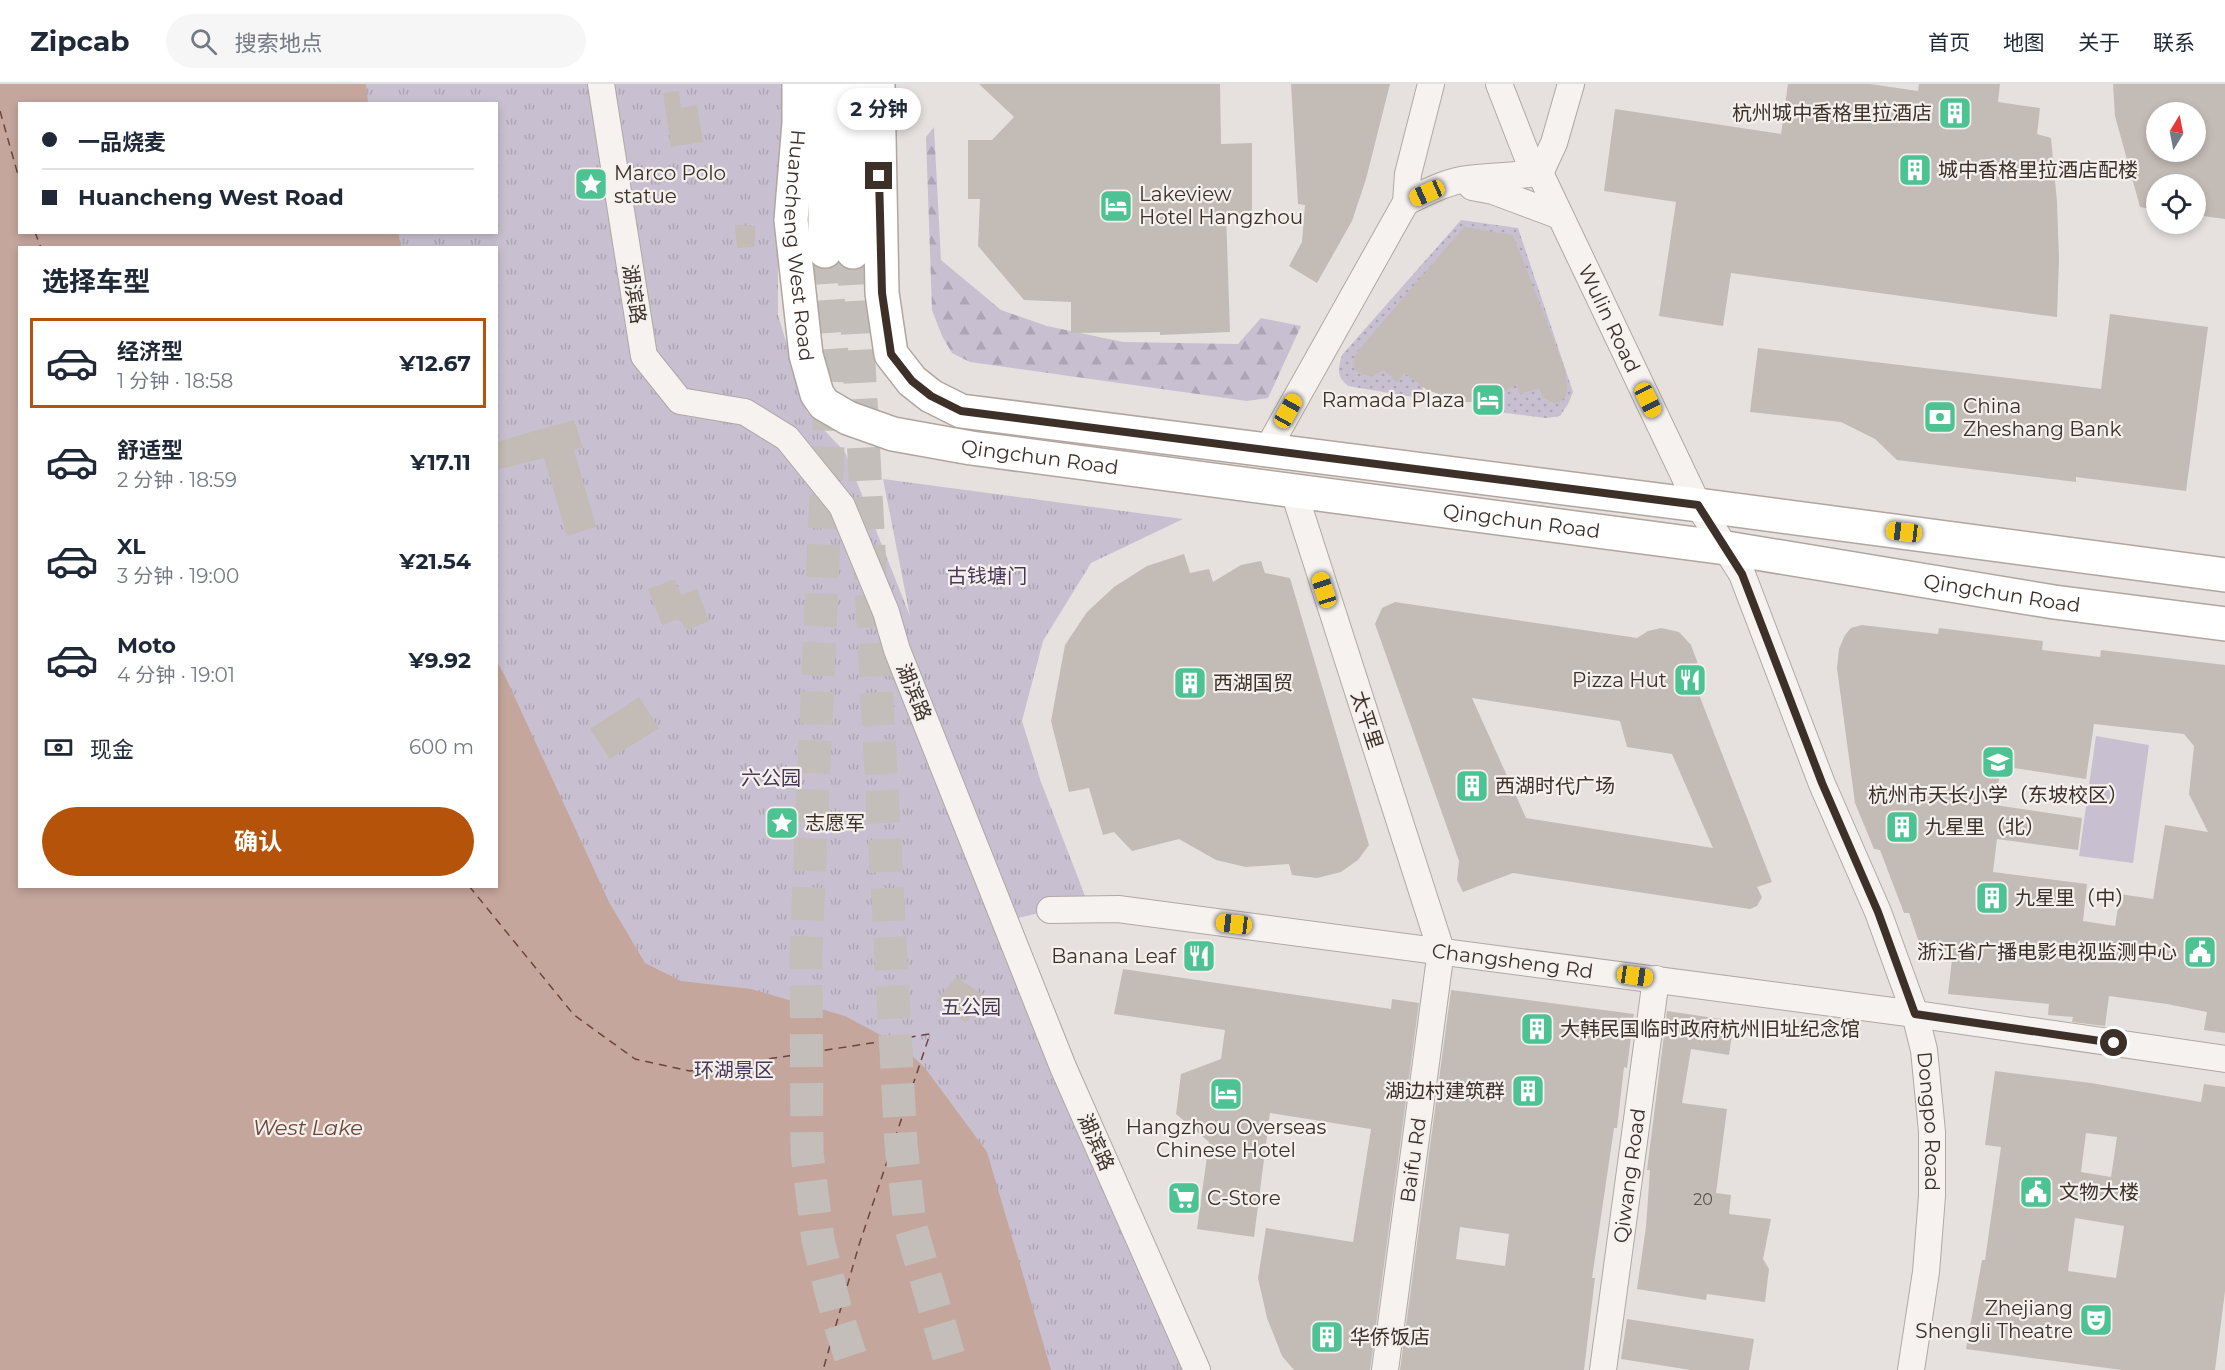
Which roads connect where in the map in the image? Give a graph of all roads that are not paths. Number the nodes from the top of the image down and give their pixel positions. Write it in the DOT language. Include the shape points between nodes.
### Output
graph roads {
  1 [pos="601,84"];
  2 [pos="799,84"];
  3 [pos="825,84"];
  4 [pos="852,84"];
  5 [pos="878,84"];
  6 [pos="1431,84"];
  7 [pos="1499,84"];
  8 [pos="1571,84"];
  9 [pos="1540,173"];
  10 [pos="1448,184"];
  11 [pos="1406,202"];
  12 [pos="1560,216"];
  13 [pos="824,404"];
  14 [pos="1267,450"];
  15 [pos="1293,489"];
  16 [pos="1698,505"];
  17 [pos="1726,548"];
  18 [pos="2225,575"];
  19 [pos="2225,624"];
  20 [pos="1050,910"];
  21 [pos="1441,950"];
  22 [pos="1656,979"];
  23 [pos="1915,1014"];
  24 [pos="2225,1059"];
  25 [pos="1197,1370"];
  26 [pos="1385,1370"];
  27 [pos="1603,1370"];
  28 [pos="1911,1370"];
  1 -- 25 [label="street, 湖滨路" via="644,356 680,401 745,412 787,438 842,506 1063,1067"];
  2 -- 13 [label="main road, Huancheng West Road" via="791,220 806,355 817,394"];
  3 -- 4 [label="main road, Huancheng West Road" via="839,252"];
  5 -- 14 [label="main road, Qingchun Road" via="882,293 891,354 912,381 961,411"];
  6 -- 11 [label="street" via="1408,174"];
  7 -- 9 [label="street, Wulin Road" via="1529,161"];
  8 -- 9 [label="street" via="1554,143"];
  9 -- 10 [label="street"];
  9 -- 12 [label="street, Wulin Road"];
  10 -- 11 [label="street"];
  10 -- 12 [label="street" via="1493,190"];
  11 -- 14 [label="street"];
  12 -- 16 [label="street, Wulin Road"];
  13 -- 15 [label="main road, Qingchun Road" via="848,418 893,434 971,448"];
  14 -- 16 [label="main road, Qingchun Road"];
  15 -- 17 [label="main road, Qingchun Road"];
  15 -- 21 [label="street, 太平里"];
  16 -- 17 [label="street, Wulin Road"];
  16 -- 18 [label="main road, Qingchun Road"];
  17 -- 19 [label="main road, Qingchun Road" via="2054,602"];
  17 -- 23 [label="street, Dongpo Road" via="1742,574"];
  20 -- 21 [label="street, Changsheng Rd" via="1118,909"];
  21 -- 22 [label="street, Changsheng Rd"];
  21 -- 26 [label="street, Baifu Rd"];
  22 -- 23 [label="street, Changsheng Rd"];
  22 -- 27 [label="street, Qiwang Road"];
  23 -- 24 [label="street, Changsheng Rd"];
  23 -- 28 [label="street, Dongpo Road" via="1924,1050 1932,1153 1926,1272"];
}
